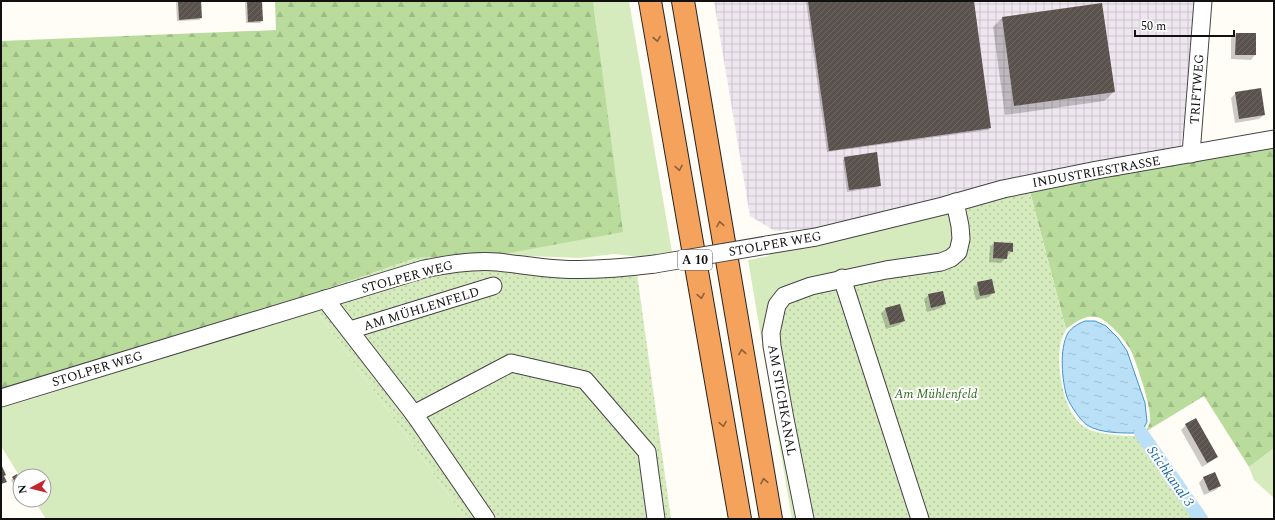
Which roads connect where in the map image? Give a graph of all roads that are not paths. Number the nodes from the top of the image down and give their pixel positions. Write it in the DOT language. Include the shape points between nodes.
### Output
graph roads {
  1 [pos="650,1"];
  2 [pos="683,1"];
  3 [pos="1203,1"];
  4 [pos="1274,139"];
  5 [pos="1191,154"];
  6 [pos="955,202"];
  7 [pos="919,212"];
  8 [pos="842,278"];
  9 [pos="493,286"];
  10 [pos="325,299"];
  11 [pos="350,330"];
  12 [pos="1,398"];
  13 [pos="414,414"];
  14 [pos="486,519"];
  15 [pos="656,519"];
  16 [pos="740,519"];
  17 [pos="771,519"];
  18 [pos="805,519"];
  19 [pos="920,519"];
  1 -- 16 [label="highway, A 10, one-way"];
  17 -- 2 [label="highway, A 10, one-way"];
  3 -- 5 [label="street, TRIFTWEG"];
  4 -- 5 [label="street, INDUSTRIESTRASSE"];
  5 -- 6 [label="street, INDUSTRIESTRASSE" via="1049,179"];
  6 -- 7 [label="street, INDUSTRIESTRASSE"];
  6 -- 8 [label="street, AM STICHKANAL" via="961,239 958,252 951,258 941,262"];
  7 -- 10 [label="street, STOLPER WEG, bridge" via="816,237 620,268 543,268 496,262 446,264"];
  8 -- 18 [label="street, AM STICHKANAL" via="784,296 777,305 771,333"];
  8 -- 19 [label="street"];
  9 -- 11 [label="street, AM MÜHLENFELD"];
  10 -- 11 [label="street, AM MÜHLENFELD"];
  10 -- 12 [label="street, STOLPER WEG"];
  11 -- 13 [label="street, AM MÜHLENFELD"];
  13 -- 14 [label="street, AM MÜHLENFELD"];
  13 -- 15 [label="street" via="511,363 586,380 647,452"];
}
